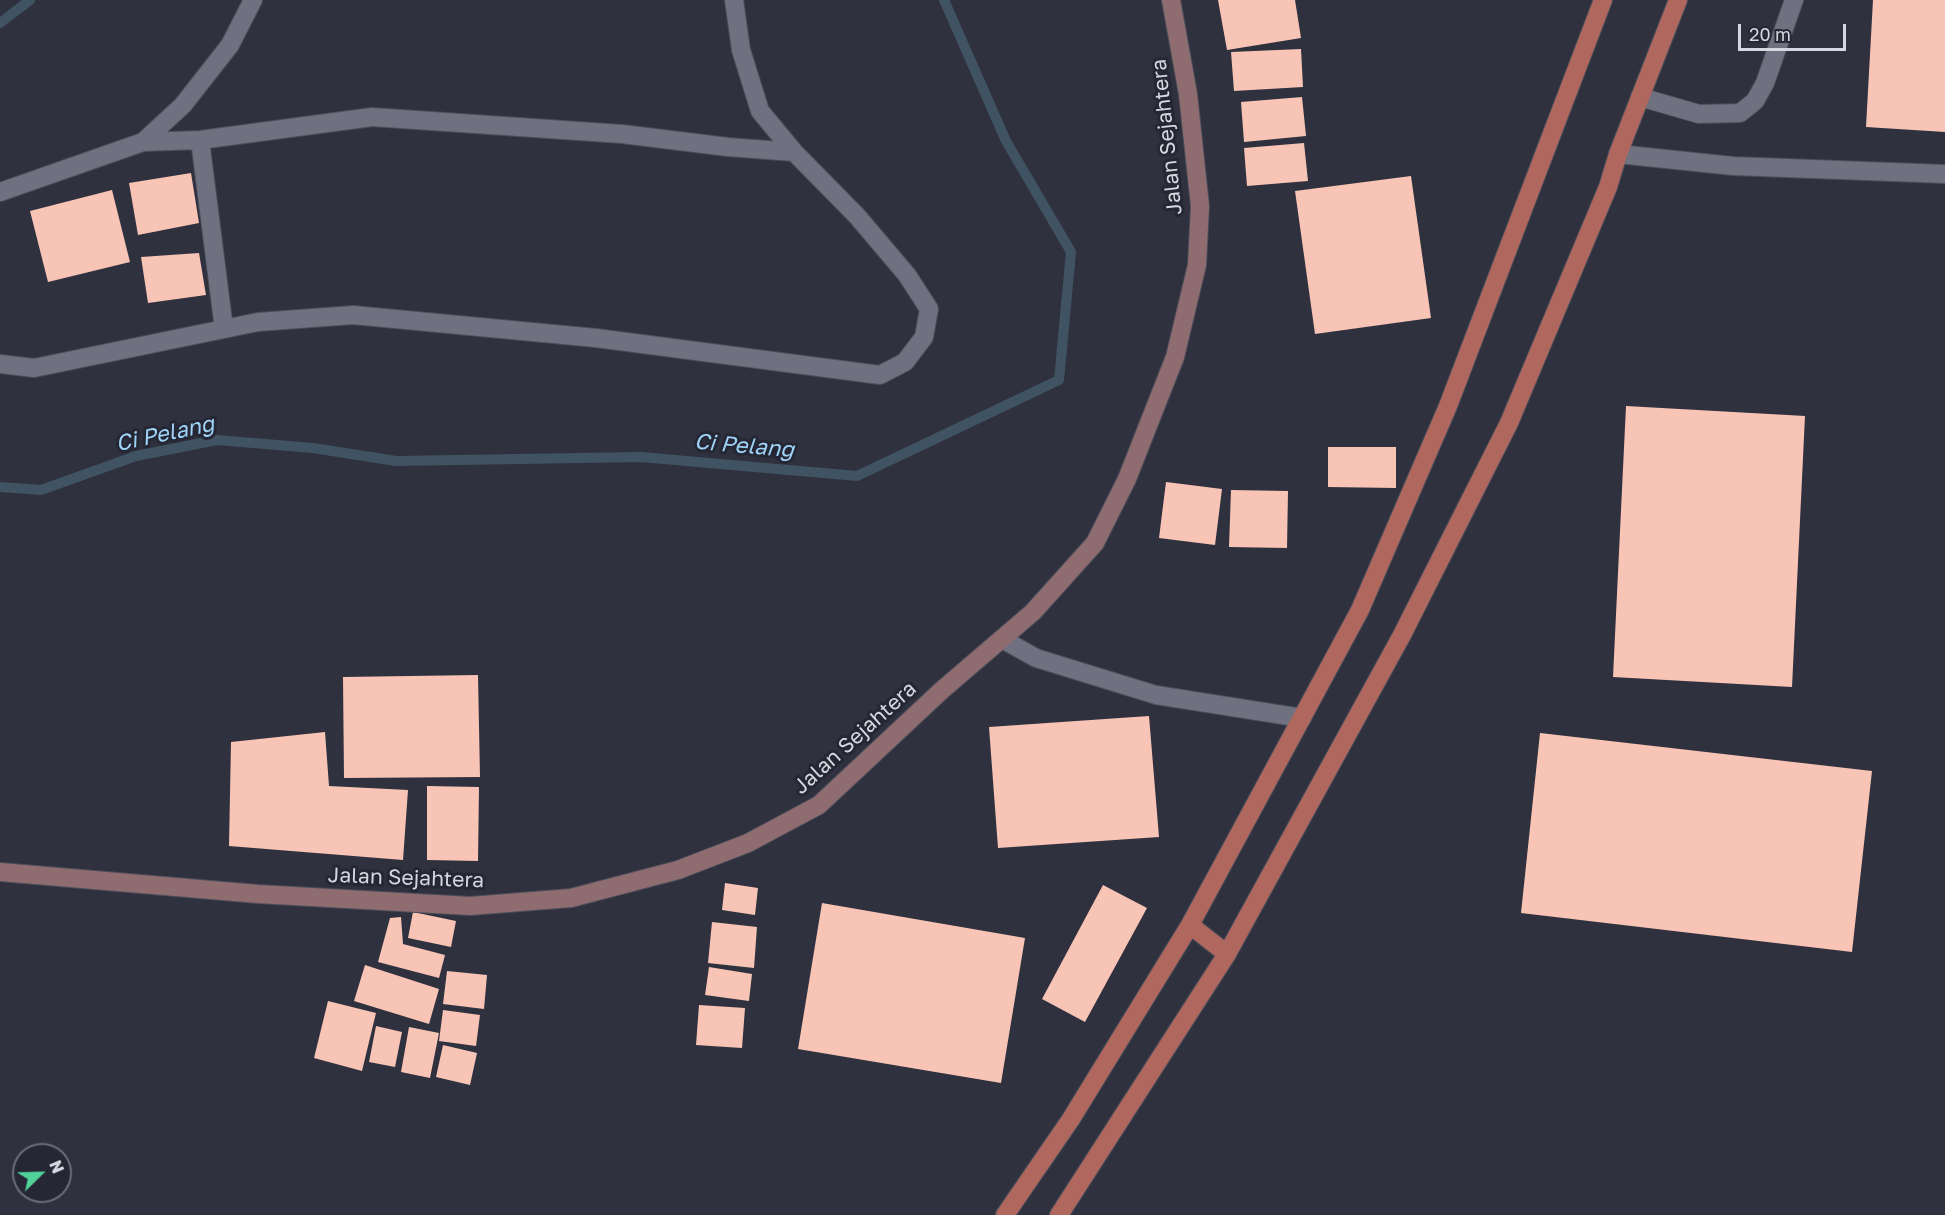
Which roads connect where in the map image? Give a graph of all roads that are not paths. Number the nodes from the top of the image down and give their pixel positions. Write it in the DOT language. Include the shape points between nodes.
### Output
graph roads {
  1 [pos="253,0"];
  2 [pos="734,0"];
  3 [pos="1171,0"];
  4 [pos="1603,0"];
  5 [pos="1678,0"];
  6 [pos="1794,0"];
  7 [pos="1640,97"];
  8 [pos="200,140"];
  9 [pos="143,142"];
  10 [pos="794,152"];
  11 [pos="1618,154"];
  12 [pos="1945,174"];
  13 [pos="0,192"];
  14 [pos="224,329"];
  15 [pos="0,364"];
  16 [pos="1002,639"];
  17 [pos="1302,718"];
  18 [pos="0,872"];
  19 [pos="1190,925"];
  20 [pos="1227,954"];
  21 [pos="1005,1215"];
  22 [pos="1059,1215"];
  1 -- 9 [label="street" via="230,45 183,105"];
  2 -- 10 [label="street" via="741,50 760,111"];
  3 -- 16 [label="street, Jalan Sejahtera" via="1188,94 1200,206 1197,265 1175,357 1126,479 1095,543 1033,612"];
  4 -- 17 [label="main road" via="1448,406 1360,610"];
  5 -- 7 [label="main road"];
  6 -- 7 [label="street" via="1766,83 1755,101 1740,112 1699,114"];
  7 -- 11 [label="main road"];
  8 -- 9 [label="street"];
  8 -- 10 [label="street" via="372,117 622,134"];
  8 -- 14 [label="street"];
  9 -- 13 [label="street"];
  10 -- 14 [label="street" via="857,216 907,275 929,309 924,337 905,362 880,375 596,338 353,315 258,322"];
  11 -- 12 [label="street" via="1733,166"];
  11 -- 20 [label="main road" via="1509,423 1402,635"];
  14 -- 15 [label="street" via="34,369"];
  16 -- 17 [label="street" via="1036,658 1156,695"];
  16 -- 18 [label="street, Jalan Sejahtera" via="819,805 748,843 678,870 570,898 470,906 258,894"];
  17 -- 19 [label="main road"];
  19 -- 20 [label="main road"];
  19 -- 21 [label="main road" via="1071,1119"];
  20 -- 22 [label="main road"];
}
